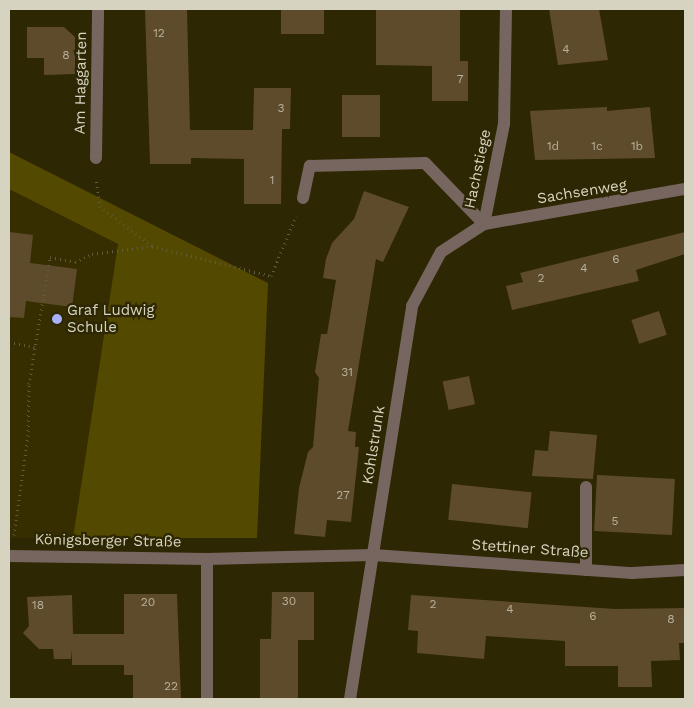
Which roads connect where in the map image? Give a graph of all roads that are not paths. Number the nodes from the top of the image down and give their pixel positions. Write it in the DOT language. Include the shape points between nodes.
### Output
graph roads {
  1 [pos="98,9"];
  2 [pos="506,9"];
  3 [pos="96,158"];
  4 [pos="685,189"];
  5 [pos="304,198"];
  6 [pos="484,224"];
  7 [pos="586,487"];
  8 [pos="373,555"];
  9 [pos="10,556"];
  10 [pos="207,559"];
  11 [pos="586,570"];
  12 [pos="685,570"];
  13 [pos="207,699"];
  14 [pos="350,699"];
  1 -- 3 [label="street, Am Haggarten"];
  2 -- 6 [label="street, Hachstiege" via="504,124"];
  4 -- 6 [label="street, Sachsenweg"];
  5 -- 6 [label="street, Hachstiege" via="310,166 425,163"];
  6 -- 8 [label="street, Kohlstrunk" via="442,252 412,306"];
  7 -- 11 [label="street"];
  8 -- 10 [label="street, Königsberger Straße"];
  8 -- 11 [label="street, Stettiner Straße"];
  8 -- 14 [label="street, Kohlstrunk"];
  9 -- 10 [label="street, Königsberger Straße"];
  10 -- 13 [label="street"];
  11 -- 12 [label="street, Stettiner Straße" via="632,573"];
}
